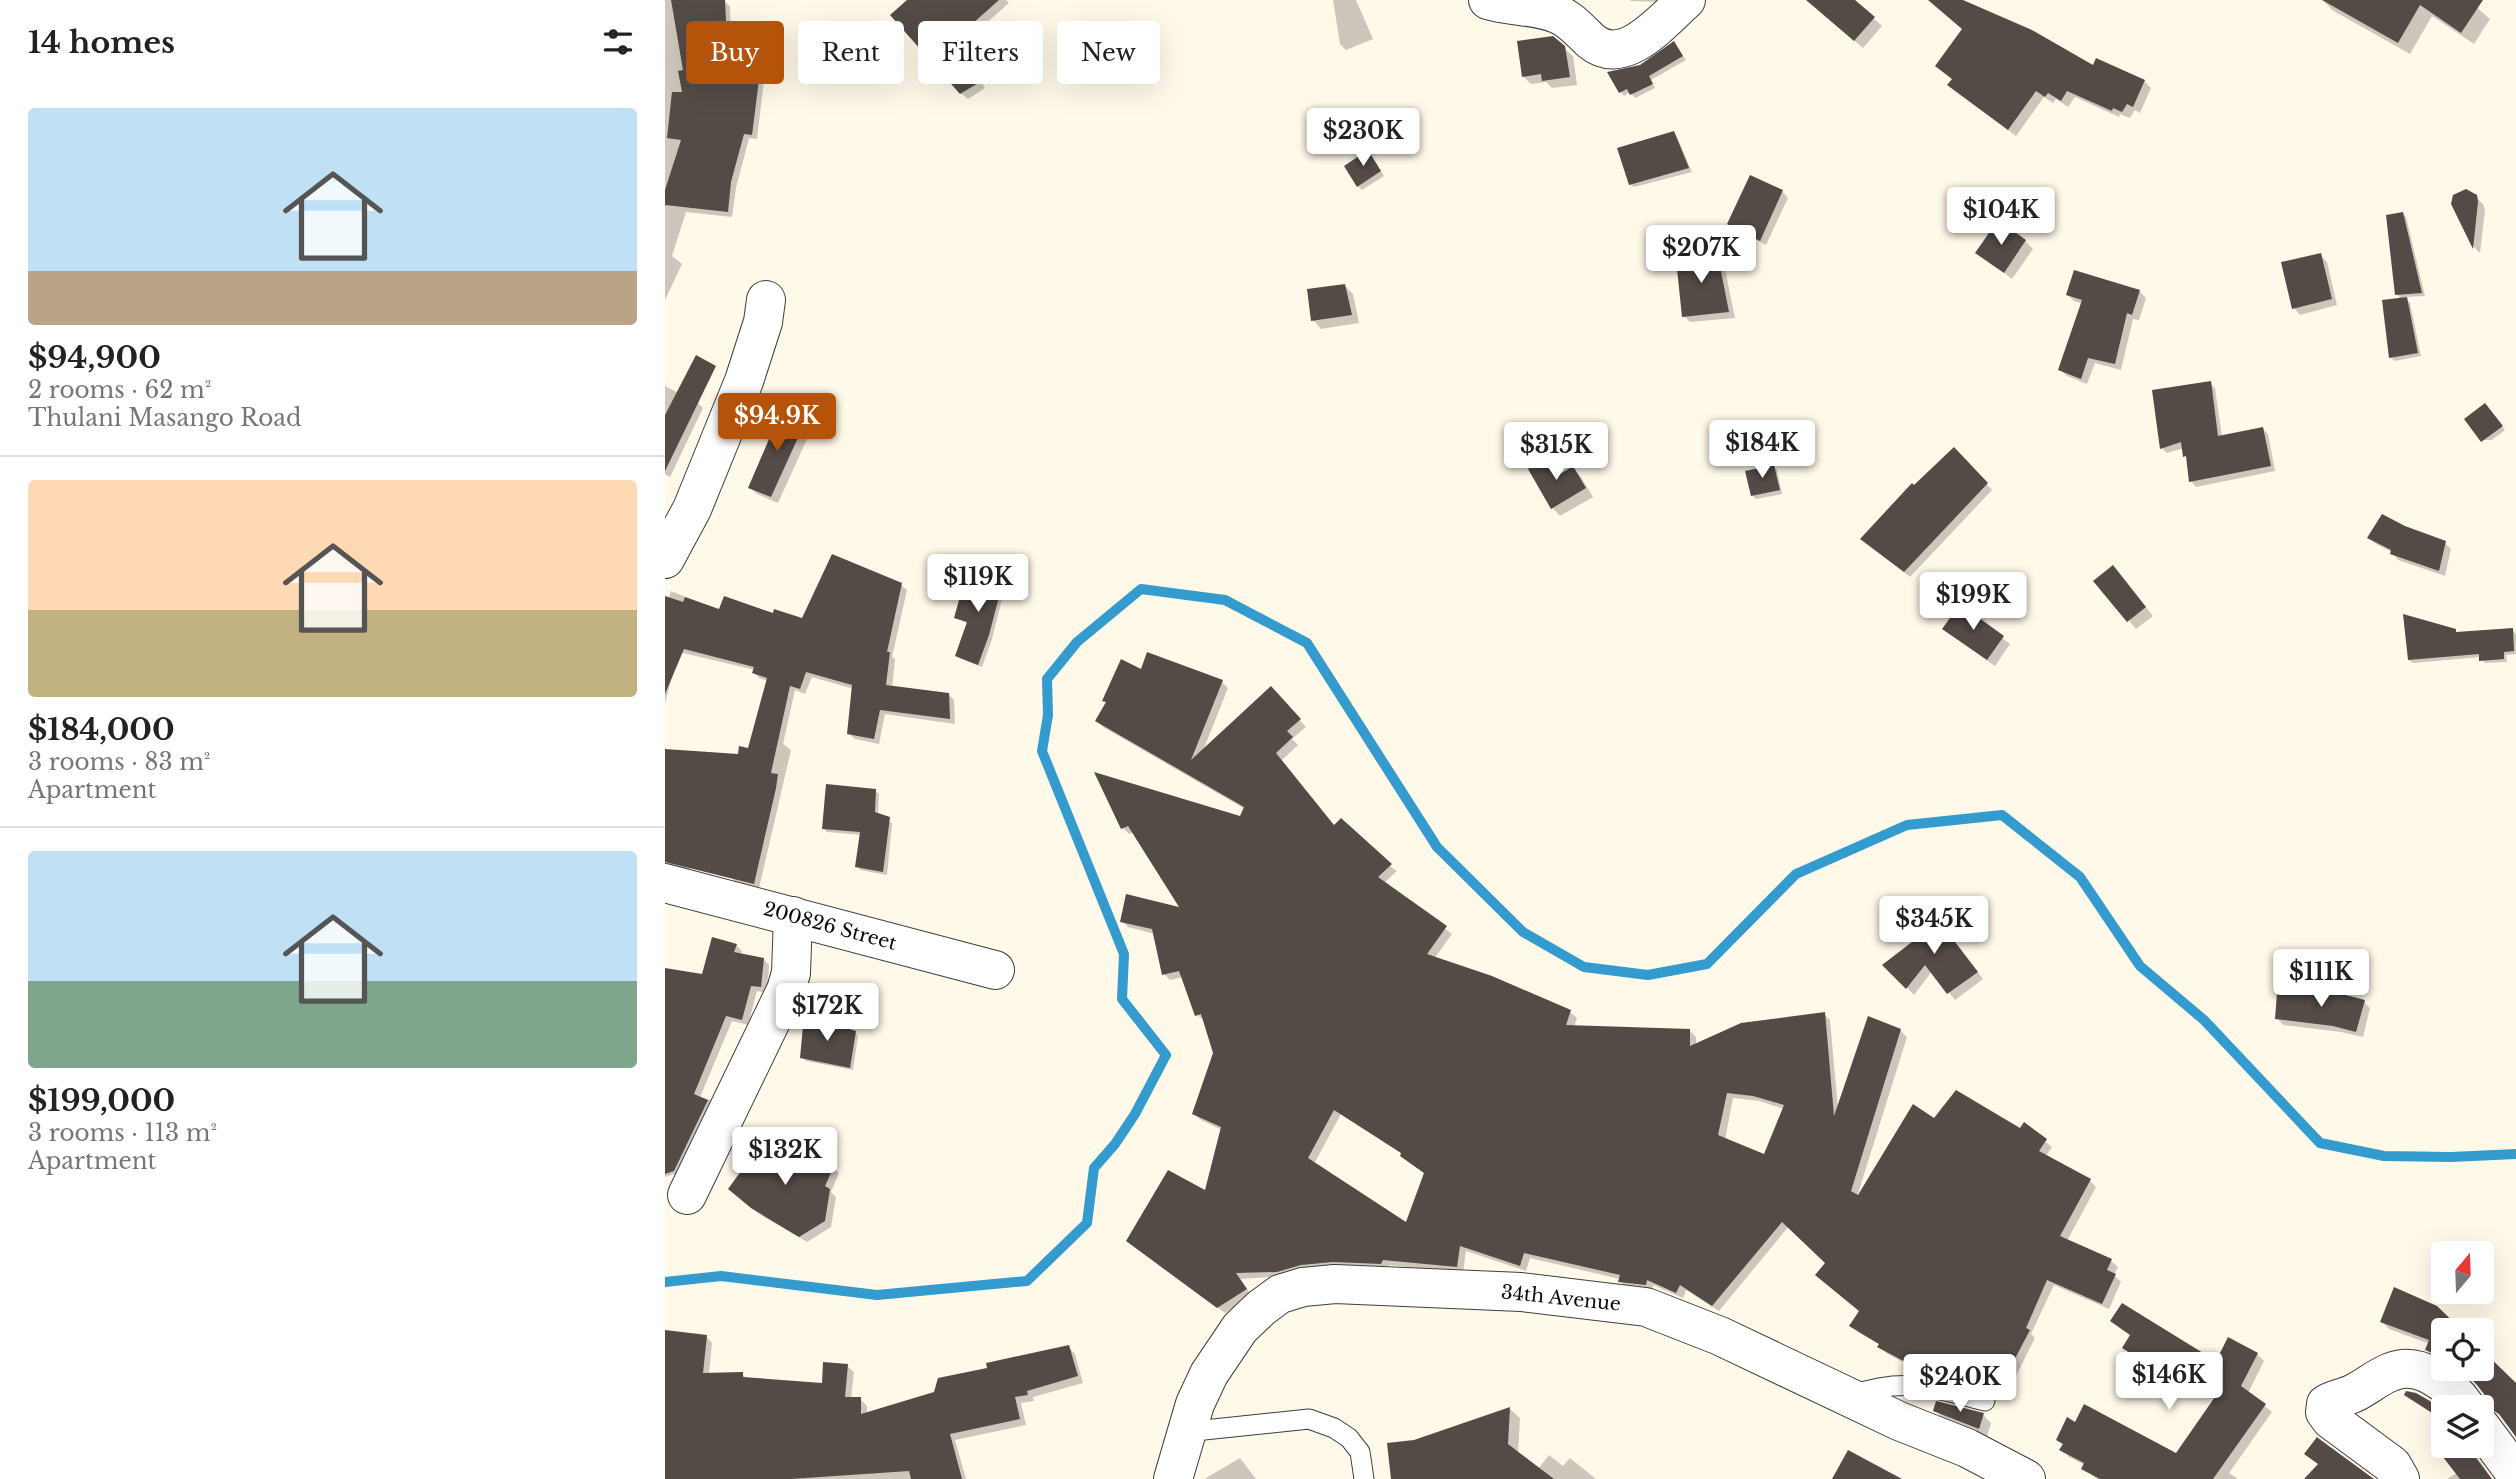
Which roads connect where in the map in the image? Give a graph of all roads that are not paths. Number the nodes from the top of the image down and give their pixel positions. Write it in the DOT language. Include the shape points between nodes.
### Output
graph roads {
  1 [pos="1489,0"];
  2 [pos="1686,0"];
  3 [pos="766,300"];
  4 [pos="665,559"];
  5 [pos="665,883"];
  6 [pos="793,916"];
  7 [pos="995,970"];
  8 [pos="687,1195"];
  9 [pos="2458,1395"];
  10 [pos="1848,1396"];
  11 [pos="1985,1401"];
  12 [pos="1185,1432"];
  13 [pos="2494,1444"];
  14 [pos="2516,1474"];
  15 [pos="1173,1479"];
  16 [pos="1364,1479"];
  17 [pos="2026,1479"];
  18 [pos="2400,1479"];
  1 -- 2 [label="street" via="1559,15 1591,41 1621,50"];
  3 -- 4 [label="street" via="744,381 692,509"];
  5 -- 6 [label="street, 200826 Street"];
  6 -- 7 [label="street, 200826 Street"];
  6 -- 8 [label="street" via="786,990"];
  9 -- 18 [label="street" via="2434,1377 2401,1368 2326,1404 2331,1420 2392,1465"];
  10 -- 11 [label="lane" via="1910,1384"];
  10 -- 12 [label="street, 34th Avenue" via="1646,1307 1521,1292 1335,1284 1280,1294 1247,1321 1209,1374"];
  10 -- 17 [label="street, 34th Avenue"];
  12 -- 15 [label="street, 34th Avenue"];
  12 -- 16 [label="lane" via="1309,1419 1349,1438 1360,1452"];
  13 -- 14 [label="street"];
}
